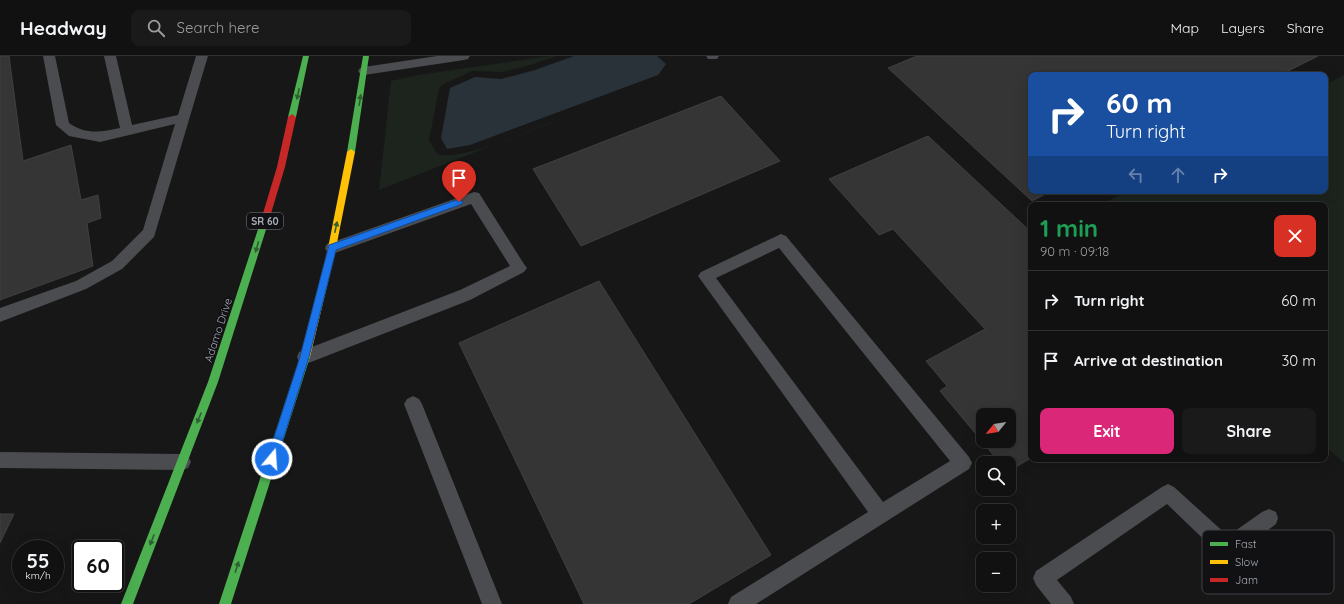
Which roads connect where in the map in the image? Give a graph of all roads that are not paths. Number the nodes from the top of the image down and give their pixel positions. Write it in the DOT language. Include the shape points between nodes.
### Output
graph roads {
  1 [pos="49,56"];
  2 [pos="110,56"];
  3 [pos="202,56"];
  4 [pos="306,56"];
  5 [pos="366,56"];
  6 [pos="464,56"];
  7 [pos="364,71"];
  8 [pos="183,118"];
  9 [pos="127,131"];
  10 [pos="332,248"];
  11 [pos="0,315"];
  12 [pos="305,357"];
  13 [pos="413,404"];
  14 [pos="0,460"];
  15 [pos="182,462"];
  16 [pos="881,514"];
  17 [pos="1269,518"];
  18 [pos="1208,530"];
  19 [pos="1252,530"];
  20 [pos="127,604"];
  21 [pos="225,604"];
  22 [pos="492,604"];
  23 [pos="738,604"];
  24 [pos="1064,604"];
  1 -- 9 [label="lane" via="63,125 74,133 100,137"];
  2 -- 9 [label="lane"];
  3 -- 8 [label="lane"];
  4 -- 15 [label="main road, Adamo Drive / SR 60, one-way" via="281,168 255,255 213,382"];
  5 -- 7 [label="main road"];
  6 -- 7 [label="lane"];
  10 -- 7 [label="main road, one-way"];
  8 -- 9 [label="lane"];
  8 -- 11 [label="lane" via="149,233 117,265 81,285"];
  10 -- 12 [label="main road"];
  10 -- 12 [label="lane" via="474,197 519,268 465,295"];
  21 -- 12 [label="main road, one-way"];
  13 -- 22 [label="lane"];
  14 -- 15 [label="lane"];
  15 -- 20 [label="main road, Adamo Drive / SR 60, one-way"];
  16 -- 16 [label="lane" via="964,463 781,240 706,276"];
  16 -- 23 [label="lane"];
  17 -- 19 [label="lane"];
  18 -- 24 [label="lane" via="1168,493 1043,578"];
}
